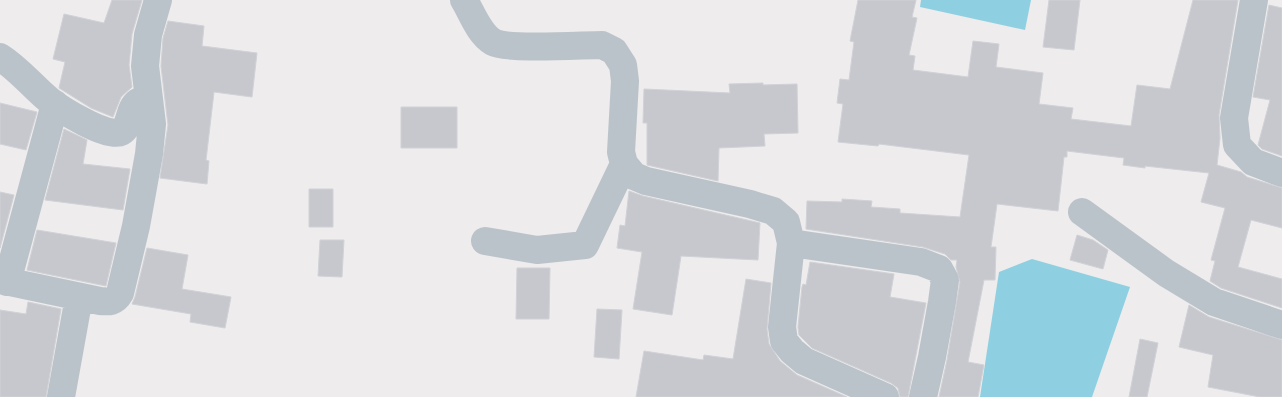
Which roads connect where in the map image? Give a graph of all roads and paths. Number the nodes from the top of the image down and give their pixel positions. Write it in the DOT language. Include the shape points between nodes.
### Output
graph roads {
  1 [pos="158,0"];
  2 [pos="464,0"];
  3 [pos="1254,0"];
  4 [pos="0,56"];
  5 [pos="148,97"];
  6 [pos="55,104"];
  7 [pos="624,164"];
  8 [pos="1282,173"];
  9 [pos="1082,212"];
  10 [pos="485,241"];
  11 [pos="791,243"];
  12 [pos="4,281"];
  13 [pos="79,297"];
  14 [pos="1282,326"];
  15 [pos="61,397"];
  16 [pos="885,397"];
  17 [pos="923,397"];
  1 -- 5 [label="street" via="148,35 145,66"];
  2 -- 7 [label="street" via="484,34 494,42 518,46 602,45 614,51 623,65 625,81 621,152"];
  3 -- 8 [label="street" via="1234,118 1236,145 1253,162"];
  4 -- 6 [label="street"];
  5 -- 6 [label="street" via="131,110 122,132 114,133"];
  5 -- 13 [label="street" via="152,124 150,154 120,293 110,302"];
  6 -- 12 [label="street"];
  7 -- 10 [label="street" via="585,245 537,250"];
  7 -- 11 [label="street" via="634,176 646,180 773,211 786,222"];
  9 -- 14 [label="street" via="1166,273 1214,302"];
  11 -- 16 [label="street" via="782,327 784,340 804,361"];
  11 -- 17 [label="street" via="921,262 939,269 945,280"];
  12 -- 13 [label="street"];
  13 -- 15 [label="street"];
}
